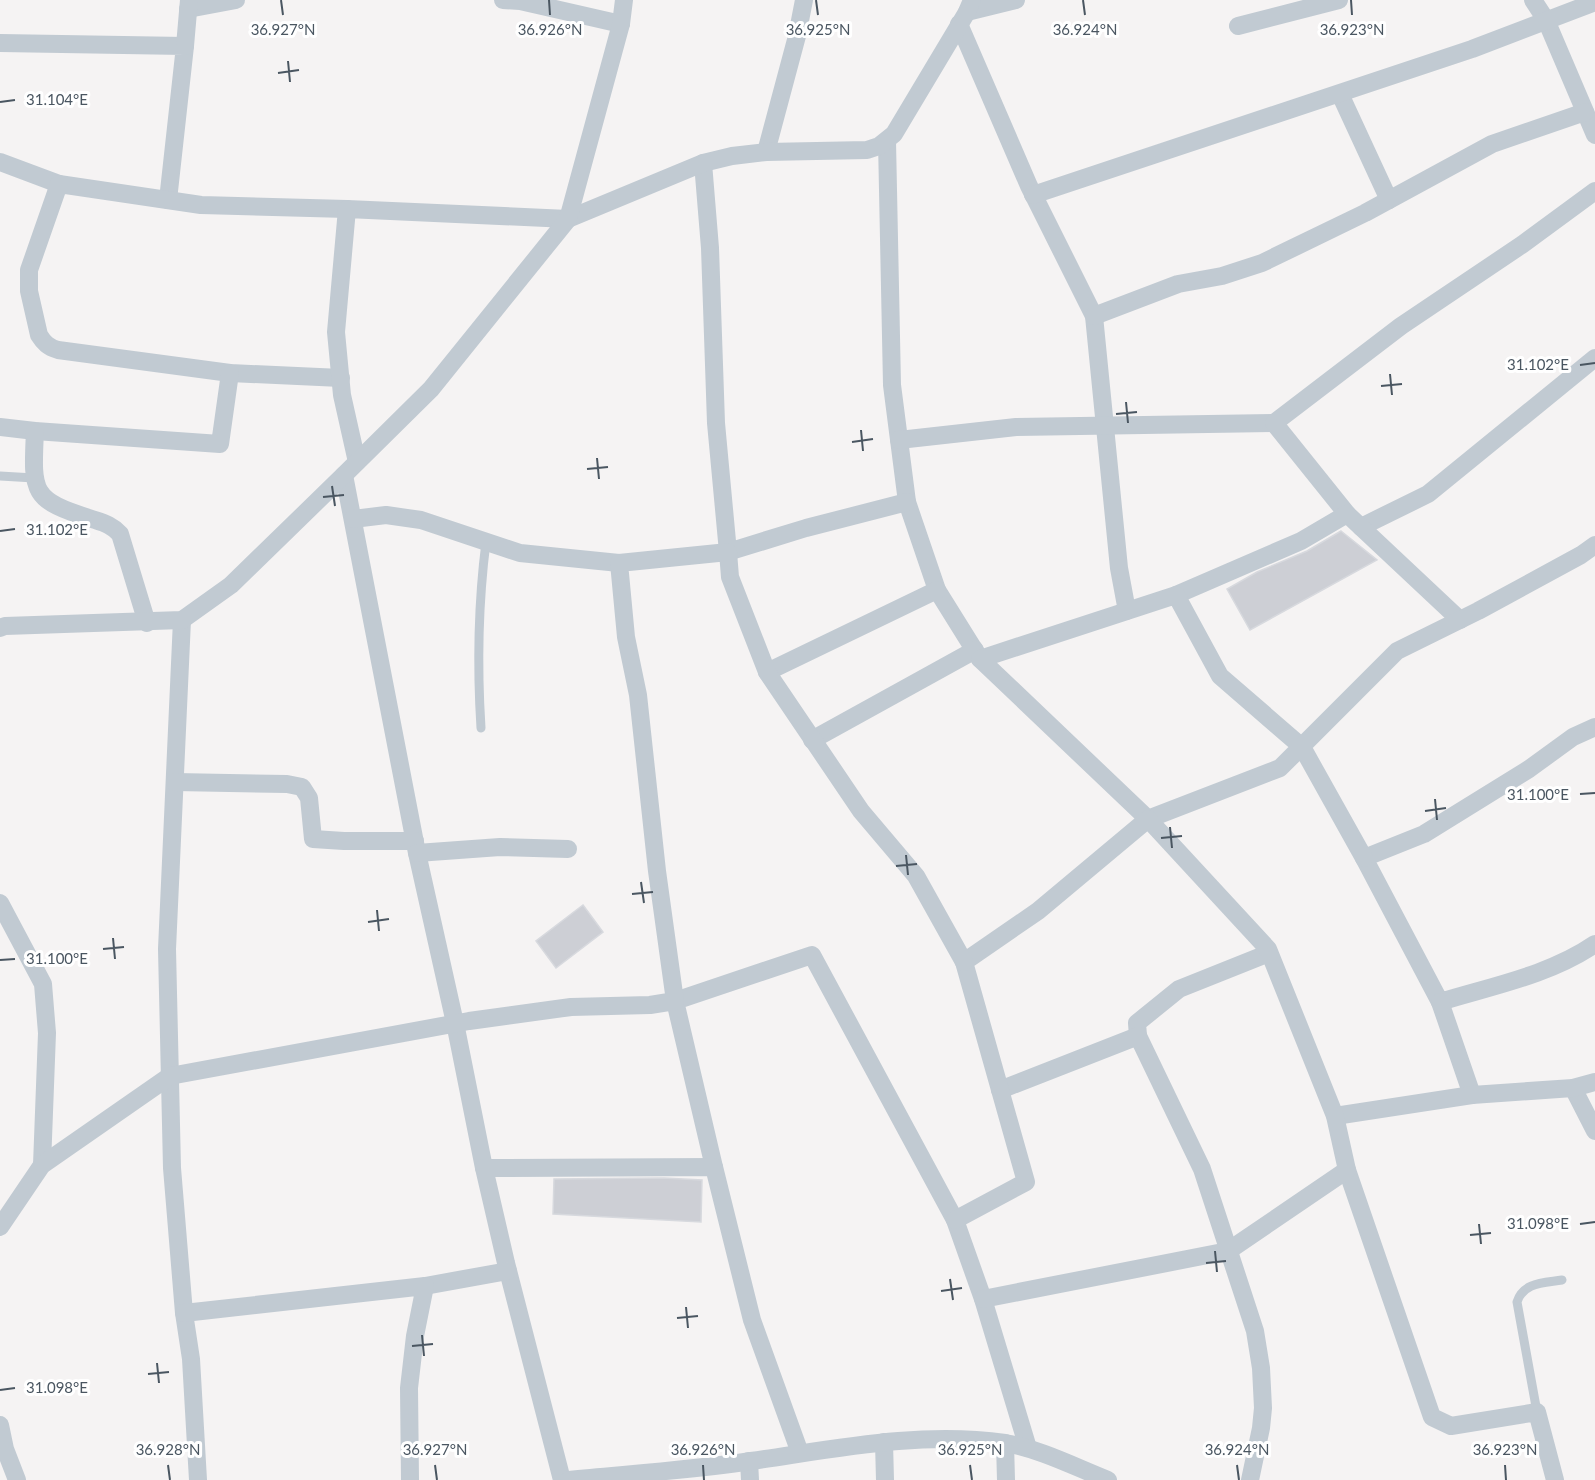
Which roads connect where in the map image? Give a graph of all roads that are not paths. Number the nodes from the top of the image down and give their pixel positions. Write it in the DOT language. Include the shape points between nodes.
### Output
graph roads {
  1 [pos="236,0"];
  2 [pos="503,0"];
  3 [pos="624,0"];
  4 [pos="804,0"];
  5 [pos="1016,0"];
  6 [pos="1339,0"];
  7 [pos="1533,0"];
  8 [pos="1595,2"];
  9 [pos="189,5"];
  10 [pos="966,12"];
  11 [pos="1546,20"];
  12 [pos="621,24"];
  13 [pos="1239,26"];
  14 [pos="0,43"];
  15 [pos="185,46"];
  16 [pos="1340,94"];
  17 [pos="1586,112"];
  18 [pos="1595,135"];
  19 [pos="887,141"];
  20 [pos="766,152"];
  21 [pos="0,162"];
  22 [pos="703,163"];
  23 [pos="59,184"];
  24 [pos="1595,190"];
  25 [pos="1033,195"];
  26 [pos="168,200"];
  27 [pos="1389,200"];
  28 [pos="347,209"];
  29 [pos="568,219"];
  30 [pos="1094,316"];
  31 [pos="1595,358"];
  32 [pos="230,373"];
  33 [pos="341,378"];
  34 [pos="1274,423"];
  35 [pos="1105,425"];
  36 [pos="0,427"];
  37 [pos="35,431"];
  38 [pos="899,440"];
  39 [pos="357,462"];
  40 [pos="344,475"];
  41 [pos="0,476"];
  42 [pos="34,478"];
  43 [pos="907,502"];
  44 [pos="1347,514"];
  45 [pos="352,519"];
  46 [pos="1361,527"];
  47 [pos="486,542"];
  48 [pos="1595,545"];
  49 [pos="728,552"];
  50 [pos="619,563"];
  51 [pos="937,590"];
  52 [pos="1176,595"];
  53 [pos="1127,611"];
  54 [pos="1460,620"];
  55 [pos="182,621"];
  56 [pos="147,623"];
  57 [pos="0,628"];
  58 [pos="978,655"];
  59 [pos="767,672"];
  60 [pos="1595,727"];
  61 [pos="481,728"];
  62 [pos="812,740"];
  63 [pos="1302,747"];
  64 [pos="175,782"];
  65 [pos="1148,819"];
  66 [pos="416,847"];
  67 [pos="568,849"];
  68 [pos="1364,858"];
  69 [pos="0,903"];
  70 [pos="1595,944"];
  71 [pos="1269,953"];
  72 [pos="964,962"];
  73 [pos="675,1001"];
  74 [pos="1440,1002"];
  75 [pos="455,1023"];
  76 [pos="1138,1036"];
  77 [pos="170,1076"];
  78 [pos="1595,1082"];
  79 [pos="1573,1088"];
  80 [pos="1000,1090"];
  81 [pos="1472,1095"];
  82 [pos="1335,1116"];
  83 [pos="1595,1131"];
  84 [pos="42,1165"];
  85 [pos="714,1167"];
  86 [pos="484,1168"];
  87 [pos="1347,1170"];
  88 [pos="956,1220"];
  89 [pos="0,1227"];
  90 [pos="1228,1251"];
  91 [pos="508,1271"];
  92 [pos="1562,1280"];
  93 [pos="425,1286"];
  94 [pos="982,1299"];
  95 [pos="184,1313"];
  96 [pos="1537,1412"];
  97 [pos="0,1425"];
  98 [pos="884,1442"];
  99 [pos="1005,1443"];
  100 [pos="1028,1448"];
  101 [pos="800,1453"];
  102 [pos="749,1461"];
  103 [pos="17,1480"];
  104 [pos="198,1480"];
  105 [pos="411,1480"];
  106 [pos="562,1480"];
  107 [pos="569,1480"];
  108 [pos="750,1480"];
  109 [pos="885,1480"];
  110 [pos="1006,1480"];
  111 [pos="1108,1480"];
  112 [pos="1250,1480"];
  113 [pos="1555,1480"];
  1 -- 9 [label="street"];
  2 -- 12 [label="street"];
  3 -- 12 [label="street"];
  4 -- 20 [label="street"];
  5 -- 10 [label="street"];
  6 -- 13 [label="street"];
  7 -- 11 [label="street"];
  8 -- 11 [label="street"];
  9 -- 15 [label="street"];
  10 -- 19 [label="street"];
  10 -- 25 [label="street"];
  11 -- 16 [label="street"];
  11 -- 17 [label="street"];
  12 -- 29 [label="street"];
  14 -- 15 [label="street"];
  15 -- 26 [label="street"];
  16 -- 25 [label="street"];
  16 -- 27 [label="street"];
  17 -- 18 [label="street"];
  17 -- 27 [label="street" via="1492,144"];
  19 -- 20 [label="street" via="867,150"];
  19 -- 38 [label="street" via="892,385"];
  20 -- 22 [label="street"];
  21 -- 23 [label="street"];
  22 -- 29 [label="street"];
  22 -- 49 [label="street" via="716,423"];
  23 -- 26 [label="street"];
  23 -- 32 [label="street" via="29,270 29,291 43,342 57,350"];
  24 -- 34 [label="street" via="1401,326"];
  25 -- 30 [label="street"];
  26 -- 28 [label="street" via="201,205"];
  27 -- 30 [label="street" via="1262,263 1178,284"];
  28 -- 29 [label="street"];
  28 -- 33 [label="street" via="336,332"];
  29 -- 39 [label="street" via="431,389"];
  30 -- 35 [label="street"];
  31 -- 46 [label="street" via="1428,494"];
  32 -- 33 [label="street"];
  32 -- 37 [label="street" via="220,444"];
  33 -- 39 [label="street"];
  34 -- 35 [label="street"];
  34 -- 44 [label="street"];
  35 -- 38 [label="street" via="1016,427"];
  35 -- 53 [label="street"];
  36 -- 37 [label="street"];
  37 -- 42 [label="street"];
  38 -- 43 [label="street"];
  39 -- 40 [label="street"];
  40 -- 45 [label="street"];
  40 -- 55 [label="street" via="231,585"];
  41 -- 42 [label="lane"];
  42 -- 56 [label="street" via="50,504 111,525 120,534"];
  43 -- 49 [label="street"];
  43 -- 51 [label="street"];
  44 -- 46 [label="street"];
  44 -- 52 [label="street" via="1300,541"];
  45 -- 47 [label="street" via="386,515 421,520"];
  45 -- 66 [label="street"];
  46 -- 54 [label="street"];
  47 -- 50 [label="street" via="520,553"];
  47 -- 61 [label="lane" via="478,625"];
  48 -- 54 [label="street"];
  49 -- 50 [label="street"];
  49 -- 59 [label="street" via="730,577"];
  50 -- 73 [label="street"];
  51 -- 58 [label="street"];
  51 -- 59 [label="street"];
  52 -- 53 [label="street"];
  52 -- 63 [label="street" via="1220,676"];
  53 -- 58 [label="street"];
  54 -- 63 [label="street" via="1397,651"];
  55 -- 56 [label="street"];
  55 -- 64 [label="street"];
  56 -- 57 [label="street"];
  58 -- 62 [label="street"];
  58 -- 65 [label="street"];
  59 -- 62 [label="street"];
  60 -- 68 [label="street" via="1573,737 1424,834"];
  62 -- 72 [label="street" via="861,811 916,876"];
  63 -- 65 [label="street" via="1280,768"];
  63 -- 68 [label="street"];
  64 -- 66 [label="street" via="302,787 309,798 313,839"];
  64 -- 77 [label="street" via="167,949"];
  65 -- 71 [label="street"];
  65 -- 72 [label="street" via="1038,911"];
  66 -- 67 [label="street"];
  66 -- 75 [label="street"];
  68 -- 74 [label="street"];
  69 -- 84 [label="street" via="43,984 47,1033"];
  70 -- 74 [label="street" via="1545,970"];
  71 -- 76 [label="street" via="1179,989 1137,1023"];
  71 -- 82 [label="street"];
  72 -- 80 [label="street"];
  73 -- 75 [label="street" via="571,1007"];
  73 -- 85 [label="street"];
  73 -- 88 [label="street" via="812,955"];
  74 -- 81 [label="street"];
  75 -- 77 [label="street"];
  75 -- 86 [label="street"];
  76 -- 80 [label="street"];
  76 -- 90 [label="street" via="1202,1169"];
  77 -- 84 [label="street"];
  77 -- 95 [label="street" via="172,1168"];
  78 -- 79 [label="street"];
  79 -- 81 [label="street"];
  79 -- 83 [label="street"];
  80 -- 88 [label="street" via="1026,1182"];
  81 -- 82 [label="street"];
  82 -- 87 [label="street"];
  84 -- 89 [label="street"];
  85 -- 86 [label="street"];
  85 -- 101 [label="street" via="752,1320"];
  86 -- 91 [label="street"];
  87 -- 90 [label="street"];
  87 -- 96 [label="street" via="1432,1417 1451,1426"];
  88 -- 94 [label="street"];
  90 -- 94 [label="street"];
  90 -- 112 [label="street" via="1250,1313 1261,1368 1261,1428"];
  91 -- 93 [label="street"];
  91 -- 106 [label="street"];
  92 -- 96 [label="lane" via="1529,1286 1517,1302"];
  93 -- 95 [label="street"];
  93 -- 105 [label="street" via="409,1388"];
  94 -- 100 [label="street"];
  95 -- 104 [label="street" via="191,1359"];
  96 -- 113 [label="street"];
  97 -- 103 [label="street"];
  98 -- 99 [label="street" via="955,1439"];
  98 -- 101 [label="street"];
  98 -- 109 [label="street"];
  99 -- 100 [label="street"];
  99 -- 110 [label="street"];
  100 -- 111 [label="street"];
  101 -- 102 [label="street"];
  102 -- 107 [label="street"];
  102 -- 108 [label="street"];
}
